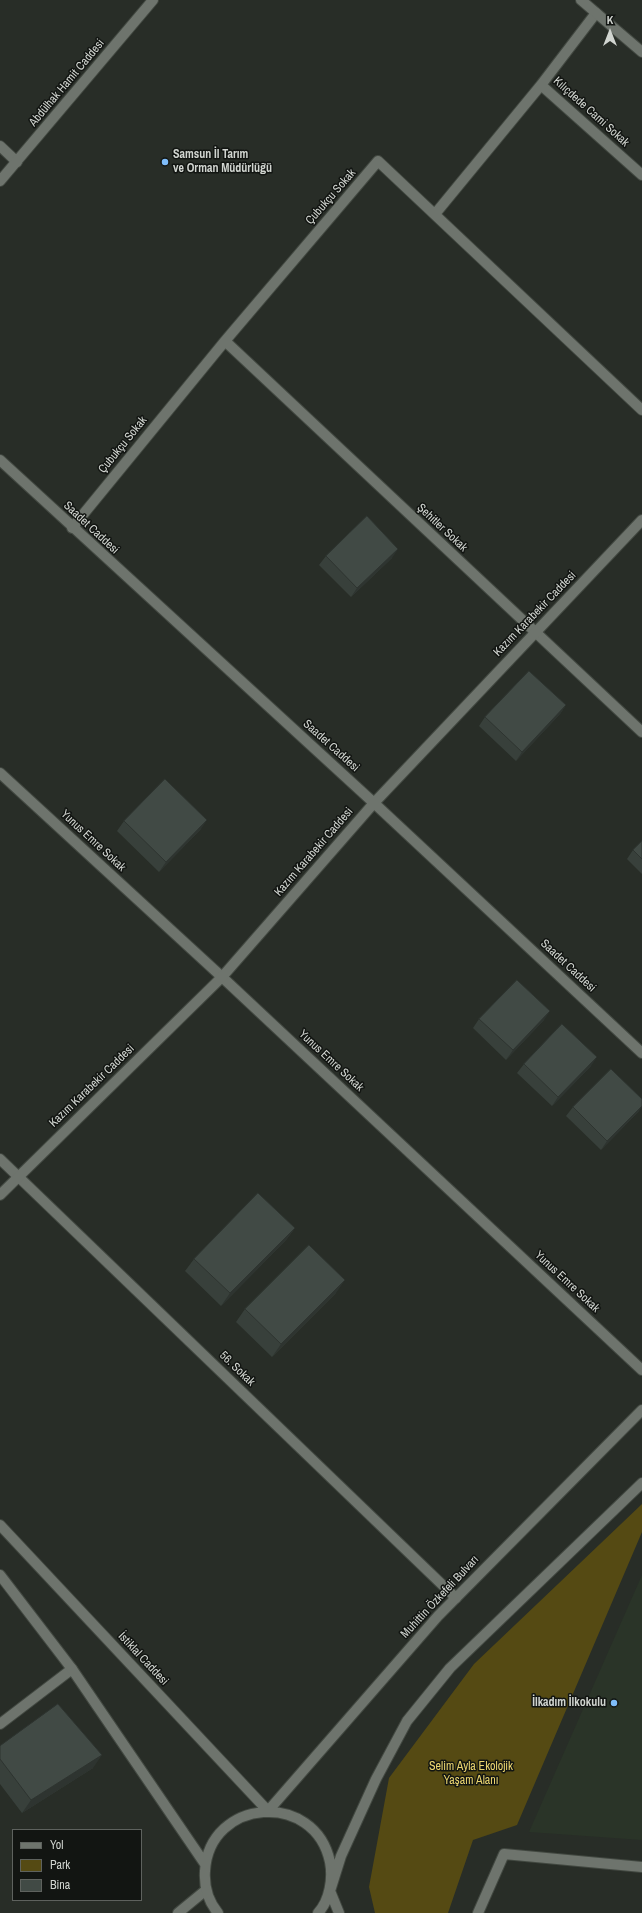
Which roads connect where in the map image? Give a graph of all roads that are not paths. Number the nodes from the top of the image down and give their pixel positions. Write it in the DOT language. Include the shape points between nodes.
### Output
graph roads {
  1 [pos="153,0"];
  2 [pos="581,0"];
  3 [pos="596,13"];
  4 [pos="642,52"];
  5 [pos="541,85"];
  6 [pos="0,146"];
  7 [pos="17,162"];
  8 [pos="642,176"];
  9 [pos="0,181"];
  10 [pos="435,214"];
  11 [pos="225,341"];
  12 [pos="642,410"];
  13 [pos="0,460"];
  14 [pos="642,520"];
  15 [pos="72,528"];
  16 [pos="534,633"];
  17 [pos="642,732"];
  18 [pos="0,773"];
  19 [pos="374,803"];
  20 [pos="222,977"];
  21 [pos="642,1053"];
  22 [pos="0,1159"];
  23 [pos="18,1176"];
  24 [pos="0,1195"];
  25 [pos="642,1370"];
  26 [pos="642,1410"];
  27 [pos="642,1483"];
  28 [pos="0,1525"];
  29 [pos="0,1575"];
  30 [pos="456,1598"];
  31 [pos="72,1669"];
  32 [pos="0,1724"];
  33 [pos="268,1811"];
  34 [pos="205,1864"];
  35 [pos="642,1867"];
  36 [pos="206,1890"];
  37 [pos="330,1891"];
  38 [pos="178,1913"];
  39 [pos="218,1913"];
  40 [pos="318,1913"];
  41 [pos="339,1913"];
  42 [pos="478,1913"];
  1 -- 7 [label="main road, Abdülhak Hamit Caddesi"];
  2 -- 3 [label="main road"];
  3 -- 4 [label="main road"];
  3 -- 5 [label="main road"];
  5 -- 8 [label="main road, Kılıçdede Cami Sokak"];
  5 -- 10 [label="main road"];
  6 -- 7 [label="main road"];
  7 -- 9 [label="main road, Abdülhak Hamit Caddesi"];
  10 -- 11 [label="main road, Çubukçu Sokak" via="378,161"];
  10 -- 12 [label="main road, Çubukçu Sokak"];
  11 -- 15 [label="main road, Çubukçu Sokak"];
  11 -- 16 [label="main road, Şehitler Sokak"];
  13 -- 15 [label="main road, Saadet Caddesi"];
  14 -- 16 [label="main road, Kazım Karabekir Caddesi"];
  15 -- 19 [label="main road, Saadet Caddesi"];
  16 -- 17 [label="main road, Şehitler Sokak"];
  16 -- 19 [label="main road, Kazım Karabekir Caddesi"];
  18 -- 20 [label="main road, Yunus Emre Sokak"];
  19 -- 20 [label="main road, Kazım Karabekir Caddesi"];
  19 -- 21 [label="main road, Saadet Caddesi"];
  20 -- 23 [label="main road, Kazım Karabekir Caddesi"];
  20 -- 25 [label="main road, Yunus Emre Sokak"];
  22 -- 23 [label="main road, 56. Sokak"];
  23 -- 24 [label="main road, Kazım Karabekir Caddesi"];
  23 -- 30 [label="main road, 56. Sokak"];
  26 -- 30 [label="main road, Muhittin Özkefeli Bulvarı"];
  27 -- 37 [label="main road" via="450,1668 407,1721 376,1779 341,1856"];
  28 -- 33 [label="main road, İstiklal Caddesi"];
  29 -- 31 [label="main road"];
  30 -- 33 [label="main road, Muhittin Özkefeli Bulvarı"];
  31 -- 32 [label="main road"];
  31 -- 34 [label="main road"];
  33 -- 34 [label="main road" via="250,1813 220,1832 210,1847"];
  33 -- 37 [label="main road" via="287,1814 304,1822 319,1836 328,1852 332,1871"];
  34 -- 36 [label="main road"];
  35 -- 42 [label="main road" via="504,1854"];
  36 -- 38 [label="main road"];
  36 -- 39 [label="main road"];
  37 -- 40 [label="main road"];
  37 -- 41 [label="main road"];
}
